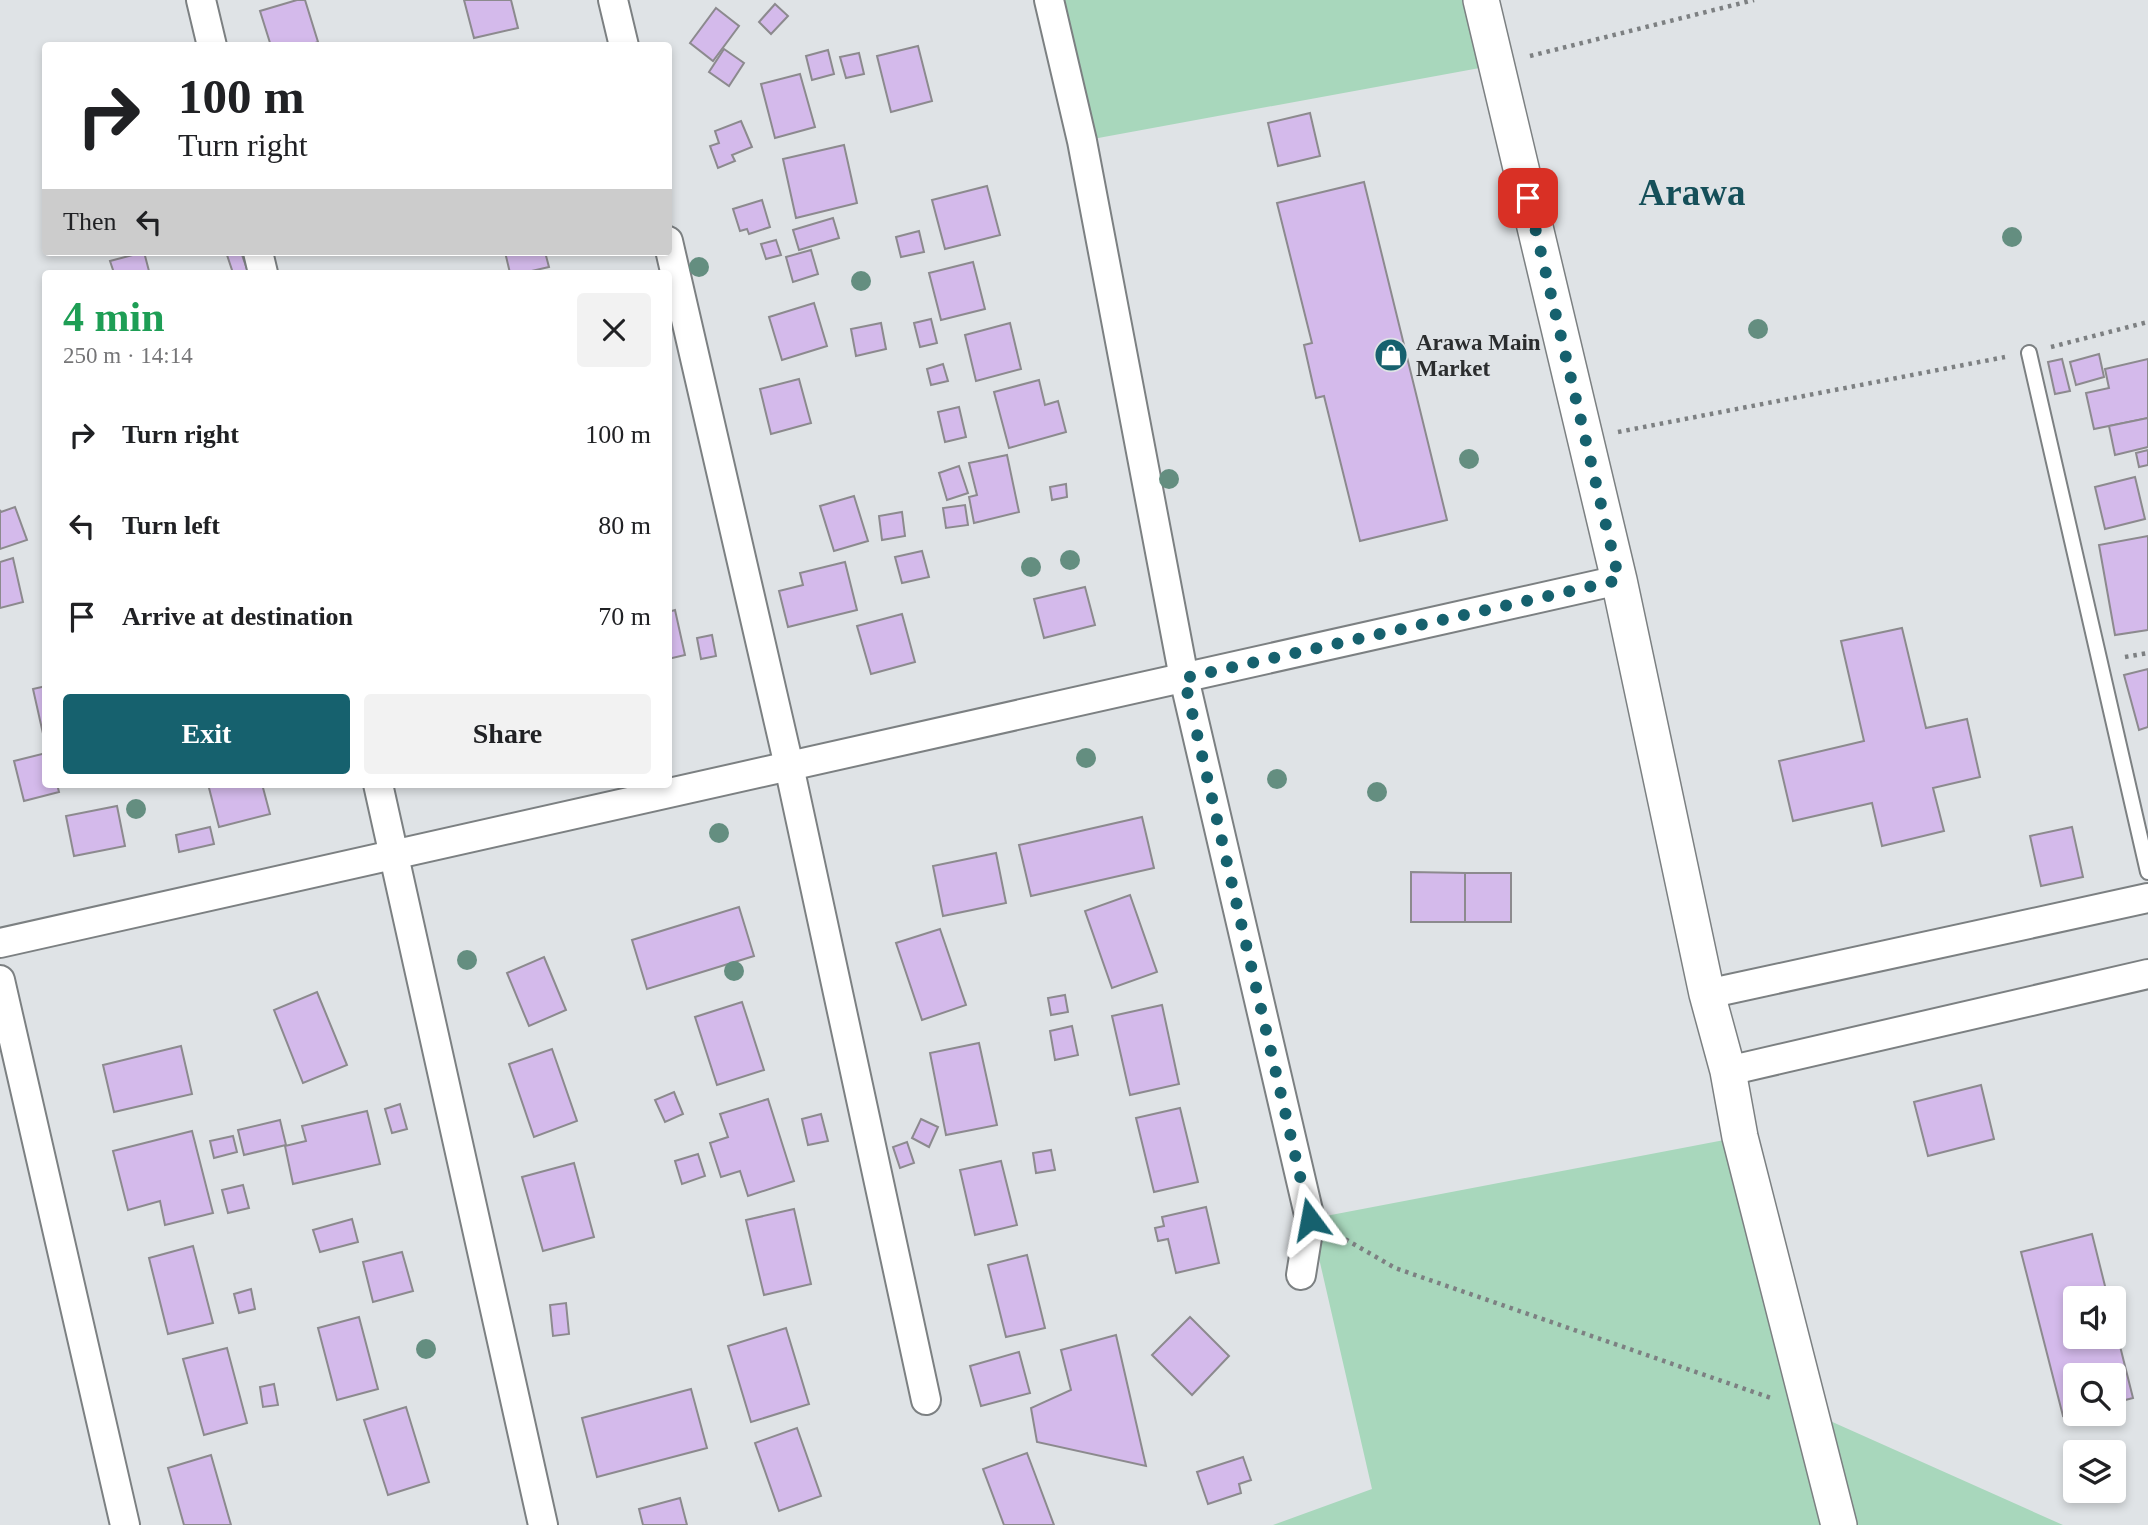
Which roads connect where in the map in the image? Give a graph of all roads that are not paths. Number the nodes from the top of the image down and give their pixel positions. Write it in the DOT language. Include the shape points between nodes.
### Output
graph roads {
  1 [pos="201,0"];
  2 [pos="613,0"];
  3 [pos="1049,0"];
  4 [pos="1481,0"];
  5 [pos="211,42"];
  6 [pos="623,42"];
  7 [pos="671,256"];
  8 [pos="2029,353"];
  9 [pos="1619,580"];
  10 [pos="1184,678"];
  11 [pos="789,766"];
  12 [pos="379,788"];
  13 [pos="394,855"];
  14 [pos="2148,872"];
  15 [pos="2148,898"];
  16 [pos="0,943"];
  17 [pos="2148,974"];
  18 [pos="0,980"];
  19 [pos="1707,994"];
  20 [pos="1728,1071"];
  21 [pos="1301,1275"];
  22 [pos="926,1400"];
  23 [pos="125,1525"];
  24 [pos="543,1525"];
  25 [pos="1839,1525"];
  1 -- 5 [label="street"];
  2 -- 6 [label="street"];
  3 -- 10 [label="street" via="1082,141"];
  4 -- 9 [label="street"];
  7 -- 11 [label="street"];
  8 -- 14 [label="lane"];
  9 -- 10 [label="street"];
  9 -- 19 [label="street"];
  10 -- 11 [label="street"];
  10 -- 21 [label="street" via="1310,1219"];
  11 -- 13 [label="street"];
  11 -- 22 [label="street"];
  12 -- 13 [label="street"];
  13 -- 16 [label="street"];
  13 -- 24 [label="street"];
  15 -- 19 [label="street"];
  17 -- 20 [label="street"];
  18 -- 23 [label="street"];
  19 -- 20 [label="street"];
  20 -- 25 [label="street" via="1740,1137"];
}
